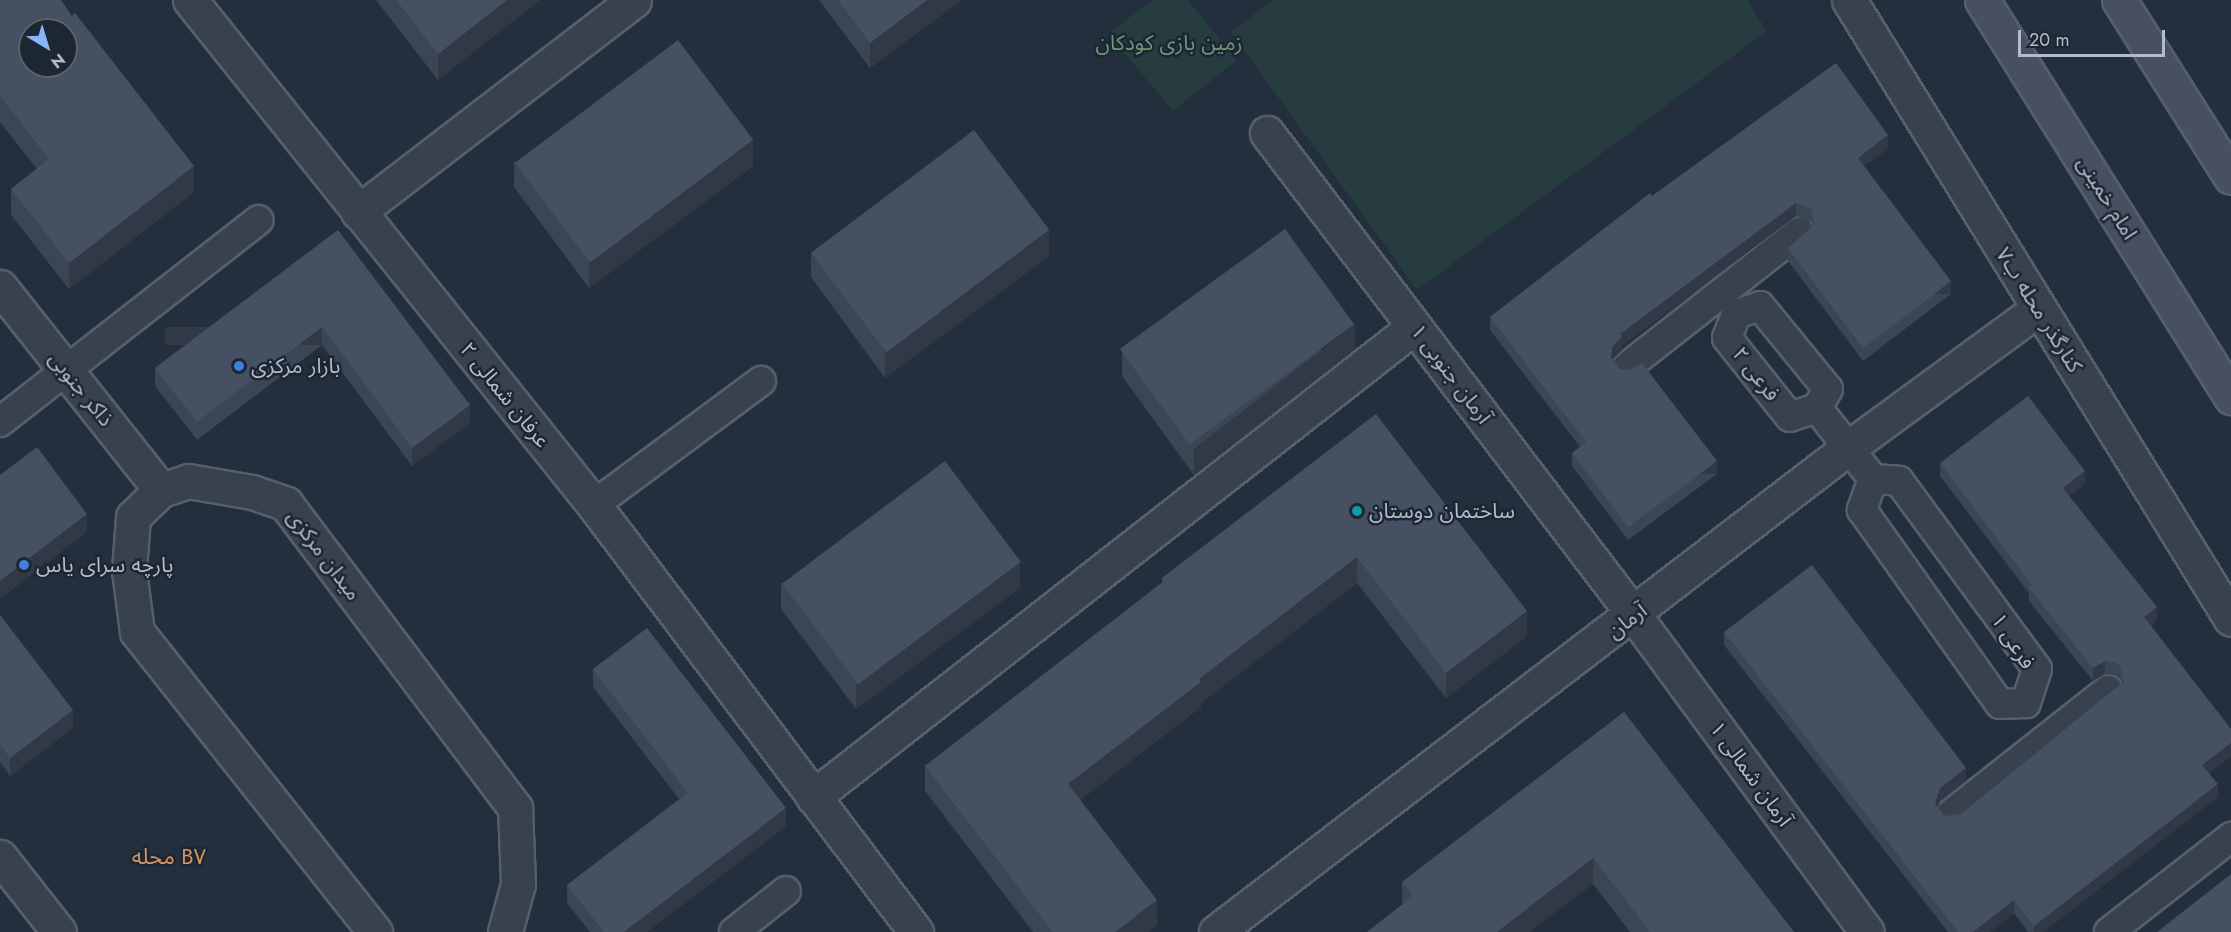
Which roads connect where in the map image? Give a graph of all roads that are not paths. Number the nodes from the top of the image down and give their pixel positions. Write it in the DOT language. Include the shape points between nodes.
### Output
graph roads {
  1 [pos="190,0"];
  2 [pos="634,0"];
  3 [pos="1849,0"];
  4 [pos="1982,0"];
  5 [pos="2119,0"];
  6 [pos="1267,133"];
  7 [pos="2231,177"];
  8 [pos="358,212"];
  9 [pos="259,220"];
  10 [pos="1799,232"];
  11 [pos="0,287"];
  12 [pos="1728,304"];
  13 [pos="2038,309"];
  14 [pos="1414,327"];
  15 [pos="1627,367"];
  16 [pos="66,370"];
  17 [pos="761,381"];
  18 [pos="2231,397"];
  19 [pos="1817,408"];
  20 [pos="0,422"];
  21 [pos="1848,448"];
  22 [pos="1874,479"];
  23 [pos="161,490"];
  24 [pos="594,506"];
  25 [pos="1634,615"];
  26 [pos="2231,619"];
  27 [pos="2108,690"];
  28 [pos="2026,703"];
  29 [pos="2051,735"];
  30 [pos="813,797"];
  31 [pos="1951,814"];
  32 [pos="2231,837"];
  33 [pos="0,857"];
  34 [pos="786,891"];
  35 [pos="52,924"];
  36 [pos="375,932"];
  37 [pos="505,932"];
  38 [pos="734,932"];
  39 [pos="916,932"];
  40 [pos="1216,932"];
  41 [pos="1867,932"];
  42 [pos="2109,932"];
  1 -- 8 [label="street, عرفان شمالی ۲"];
  2 -- 8 [label="street"];
  3 -- 13 [label="street, کنارگذر محله ب۷"];
  4 -- 18 [label="main road, امام خمینی"];
  5 -- 7 [label="main road"];
  6 -- 14 [label="street, آرمان جنوبی ۱"];
  8 -- 24 [label="street, عرفان شمالی ۲"];
  9 -- 16 [label="lane"];
  10 -- 12 [label="lane"];
  11 -- 16 [label="street, ذاکر جنوبی"];
  12 -- 15 [label="lane"];
  12 -- 19 [label="lane, فرعی ۲" via="1760,306 1828,388"];
  12 -- 19 [label="lane, فرعی ۲" via="1727,338 1790,417"];
  13 -- 21 [label="street, آرمان"];
  13 -- 26 [label="street, کنارگذر محله ب۷"];
  14 -- 25 [label="street, آرمان جنوبی ۱"];
  14 -- 30 [label="street"];
  16 -- 20 [label="lane"];
  16 -- 23 [label="street, ذاکر جنوبی"];
  17 -- 24 [label="lane"];
  19 -- 21 [label="lane"];
  21 -- 22 [label="lane"];
  21 -- 25 [label="street, آرمان"];
  22 -- 28 [label="lane, فرعی ۱" via="1899,481 2037,669"];
  22 -- 28 [label="lane, فرعی ۱" via="1862,510 2000,704"];
  23 -- 36 [label="street, میدان مرکزی" via="133,517 129,570 137,632"];
  23 -- 37 [label="street, میدان مرکزی" via="188,481 252,492 286,504 515,808 518,884"];
  24 -- 30 [label="street, عرفان شمالی ۲"];
  25 -- 40 [label="street, آرمان"];
  25 -- 41 [label="street, آرمان شمالی ۱"];
  27 -- 29 [label="lane"];
  28 -- 29 [label="lane"];
  29 -- 31 [label="lane"];
  30 -- 39 [label="street, عرفان شمالی ۲"];
  32 -- 42 [label="lane"];
  33 -- 35 [label="street"];
  34 -- 38 [label="lane"];
}
